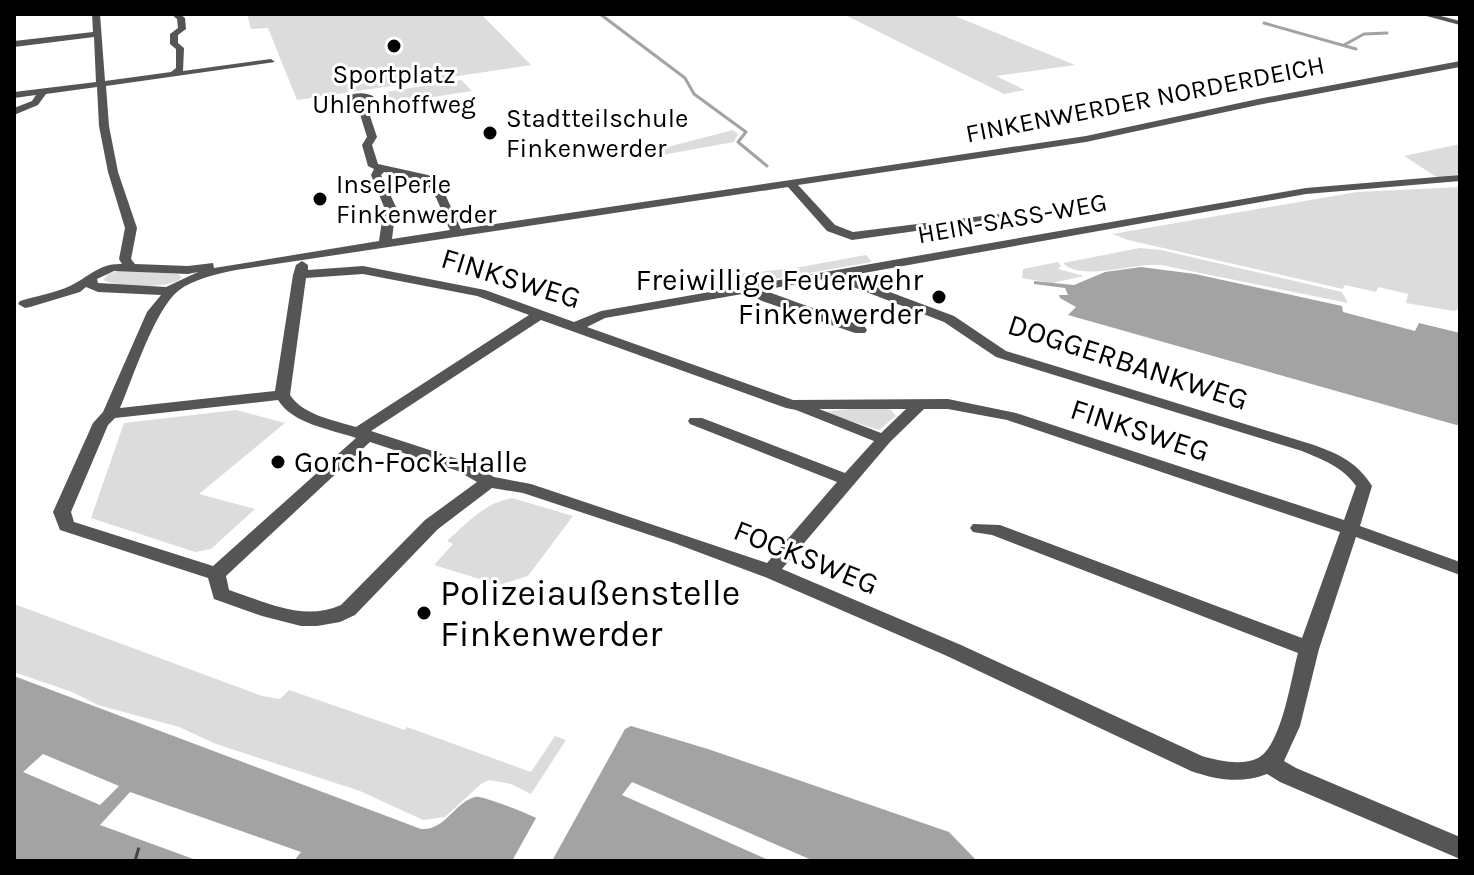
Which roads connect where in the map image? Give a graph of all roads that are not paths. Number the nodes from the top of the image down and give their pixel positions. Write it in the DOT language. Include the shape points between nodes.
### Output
graph roads {
  1 [pos="96,14"];
  2 [pos="175,14"];
  3 [pos="1423,14"];
  4 [pos="1460,23"];
  5 [pos="98,34"];
  6 [pos="14,44"];
  7 [pos="271,62"];
  8 [pos="1460,64"];
  9 [pos="175,73"];
  10 [pos="101,83"];
  11 [pos="43,91"];
  12 [pos="14,95"];
  13 [pos="363,110"];
  14 [pos="14,112"];
  15 [pos="380,169"];
  16 [pos="1460,178"];
  17 [pos="790,183"];
  18 [pos="994,216"];
  19 [pos="457,233"];
  20 [pos="385,244"];
  21 [pos="126,245"];
  22 [pos="304,256"];
  23 [pos="130,266"];
  24 [pos="103,270"];
  25 [pos="832,274"];
  26 [pos="190,275"];
  27 [pos="299,275"];
  28 [pos="94,284"];
  29 [pos="173,289"];
  30 [pos="750,289"];
  31 [pos="147,291"];
  32 [pos="19,305"];
  33 [pos="154,312"];
  34 [pos="540,314"];
  35 [pos="577,326"];
  36 [pos="860,330"];
  37 [pos="282,395"];
  38 [pos="921,403"];
  39 [pos="791,405"];
  40 [pos="110,414"];
  41 [pos="696,421"];
  42 [pos="364,434"];
  43 [pos="884,439"];
  44 [pos="850,481"];
  45 [pos="489,482"];
  46 [pos="979,528"];
  47 [pos="1351,529"];
  48 [pos="1460,569"];
  49 [pos="770,571"];
  50 [pos="216,574"];
  51 [pos="1309,649"];
  52 [pos="1269,763"];
  53 [pos="1460,848"];
  1 -- 5 [label="street"];
  2 -- 9 [label="street" via="182,29 174,34 174,44 180,47 180,69"];
  3 -- 4 [label="street"];
  5 -- 6 [label="street"];
  5 -- 10 [label="street"];
  7 -- 9 [label="street"];
  8 -- 17 [label="street, FINKENWERDER NORDERDEICH" via="1086,139"];
  9 -- 10 [label="street"];
  10 -- 11 [label="street"];
  10 -- 21 [label="street" via="109,156 131,228"];
  11 -- 12 [label="street"];
  11 -- 14 [label="street" via="35,103"];
  13 -- 15 [label="street" via="372,137 368,148 373,166"];
  15 -- 19 [label="street" via="435,183"];
  15 -- 20 [label="street" via="376,175 390,207"];
  16 -- 25 [label="street, HEIN-SASS-WEG" via="1306,191"];
  17 -- 18 [label="street" via="831,228 852,236"];
  17 -- 19 [label="street, FINKENWERDER NORDERDEICH"];
  19 -- 20 [label="street, FINKENWERDER NORDERDEICH"];
  20 -- 22 [label="street, FINKENWERDER NORDERDEICH"];
  21 -- 23 [label="street"];
  21 -- 24 [label="street"];
  22 -- 26 [label="street, FINKENWERDER NORDERDEICH"];
  22 -- 27 [label="street"];
  23 -- 24 [label="street"];
  23 -- 26 [label="street"];
  24 -- 28 [label="street"];
  25 -- 30 [label="street, HEIN-SASS-WEG"];
  25 -- 47 [label="street, DOGGERBANKWEG" via="949,319 1001,354 1343,463 1364,486"];
  26 -- 29 [label="street, FINKENWERDER NORDERDEICH"];
  27 -- 34 [label="street, FINKSWEG" via="374,272 450,285"];
  27 -- 37 [label="street"];
  28 -- 31 [label="street"];
  28 -- 32 [label="street"];
  29 -- 31 [label="street"];
  29 -- 33 [label="street"];
  30 -- 35 [label="street, HEIN-SASS-WEG" via="601,315"];
  30 -- 36 [label="street"];
  31 -- 33 [label="street"];
  33 -- 40 [label="street"];
  34 -- 35 [label="street, FINKSWEG"];
  34 -- 42 [label="street"];
  35 -- 39 [label="street, FINKSWEG"];
  37 -- 40 [label="street"];
  37 -- 42 [label="street, FOCKSWEG" via="290,407 311,418"];
  38 -- 39 [label="street, FINKSWEG"];
  38 -- 43 [label="street"];
  38 -- 47 [label="street, FINKSWEG" via="1010,416"];
  39 -- 43 [label="street, FINKSWEG"];
  40 -- 50 [label="street" via="66,501 66,526"];
  41 -- 44 [label="street"];
  42 -- 45 [label="street, FOCKSWEG" via="464,467"];
  42 -- 50 [label="street"];
  43 -- 44 [label="street"];
  44 -- 49 [label="street"];
  45 -- 49 [label="street, FOCKSWEG" via="525,488"];
  45 -- 50 [label="street" via="426,527 335,618 307,621 221,594"];
  46 -- 51 [label="street" via="994,529"];
  47 -- 48 [label="street, FINKSWEG"];
  47 -- 51 [label="street"];
  49 -- 52 [label="street, FOCKSWEG" via="1192,762 1239,772"];
  51 -- 52 [label="street" via="1282,746"];
  52 -- 53 [label="street"];
}
